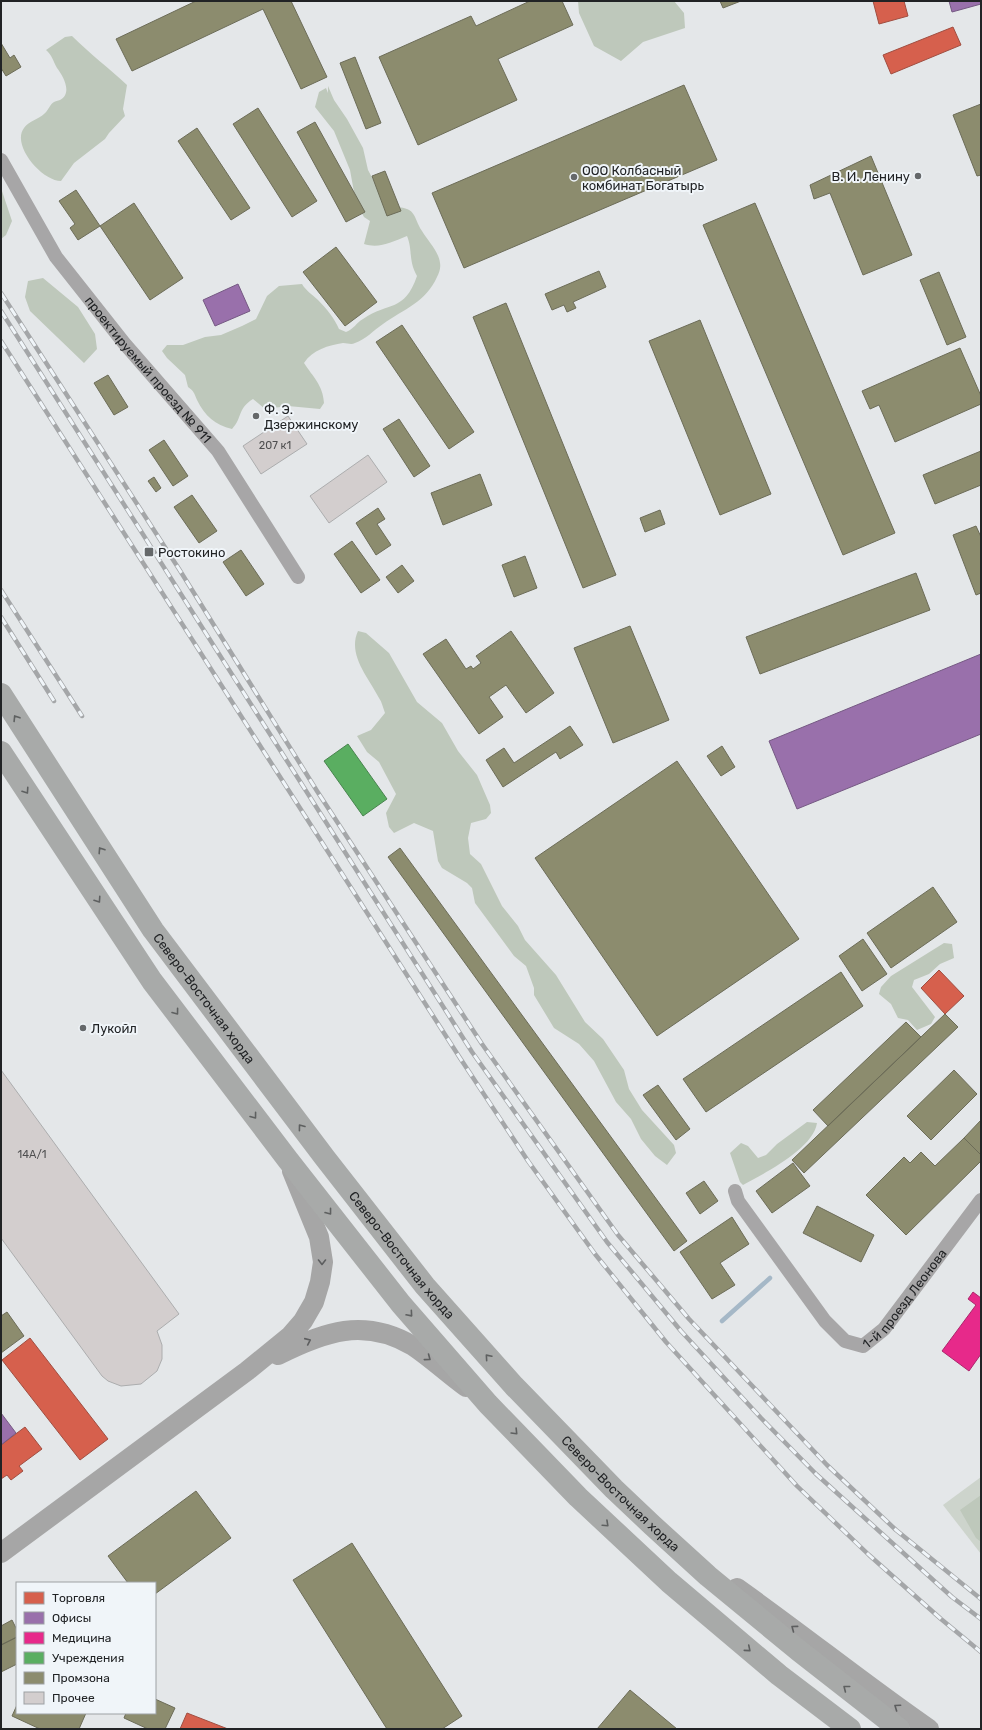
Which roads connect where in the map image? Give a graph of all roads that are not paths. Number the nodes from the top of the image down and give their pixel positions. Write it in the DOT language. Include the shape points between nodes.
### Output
graph roads {
  1 [pos="1,160"];
  2 [pos="298,577"];
  3 [pos="1,694"];
  4 [pos="3,756"];
  5 [pos="288,1160"];
  6 [pos="735,1191"];
  7 [pos="981,1200"];
  8 [pos="247,1371"];
  9 [pos="488,1404"];
  10 [pos="652,1525"];
  11 [pos="1,1553"];
  12 [pos="850,1729"];
  13 [pos="899,1729"];
  14 [pos="929,1729"];
  1 -- 2 [label="street, проектируемый проезд № 911" via="56,257 124,343 218,452"];
  10 -- 3 [label="main road, Северо-Восточная хорда, one-way" via="514,1386 425,1286 153,930"];
  4 -- 5 [label="main road, one-way" via="152,981"];
  5 -- 8 [label="main road, one-way" via="319,1236 323,1262 320,1282 314,1302 303,1321 290,1336"];
  5 -- 9 [label="main road, one-way" via="401,1304"];
  6 -- 7 [label="street, 1-й проезд Леонова" via="738,1201 825,1321 845,1341 863,1346 884,1329"];
  8 -- 9 [label="main road, one-way" via="317,1337 340,1330 363,1329 386,1334 412,1346"];
  8 -- 11 [label="main road"];
  9 -- 12 [label="main road, one-way" via="578,1497 669,1582 779,1675"];
  13 -- 10 [label="main road, Северо-Восточная хорда, one-way" via="708,1576"];
  14 -- 10 [label="main road, one-way" via="875,1692 791,1626"];
}
